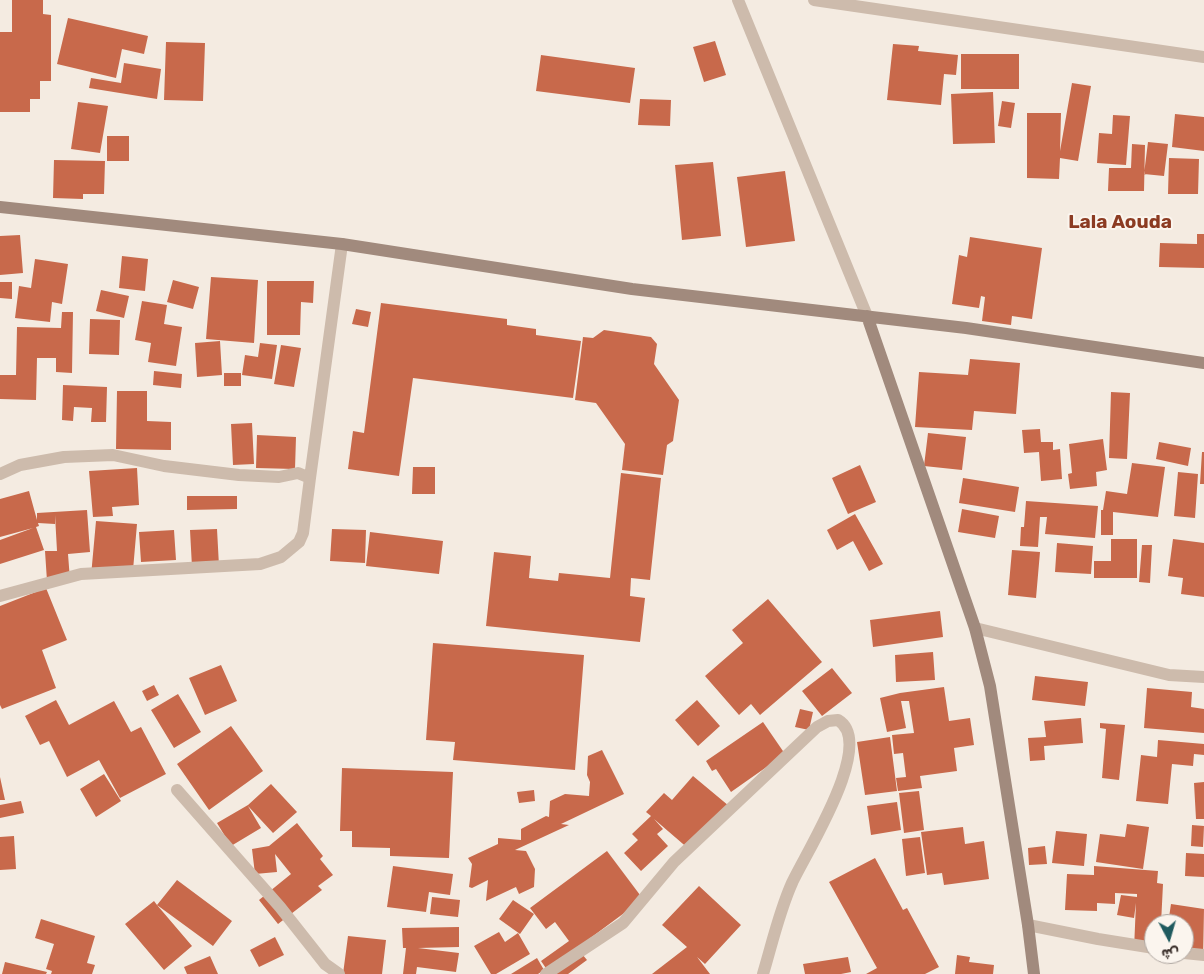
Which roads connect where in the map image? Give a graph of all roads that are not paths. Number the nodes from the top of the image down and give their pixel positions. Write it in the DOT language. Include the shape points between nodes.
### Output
graph roads {
  1 [pos="738,0"];
  2 [pos="814,0"];
  3 [pos="1204,57"];
  4 [pos="0,206"];
  5 [pos="342,244"];
  6 [pos="867,316"];
  7 [pos="1204,363"];
  8 [pos="0,474"];
  9 [pos="310,478"];
  10 [pos="0,596"];
  11 [pos="975,628"];
  12 [pos="1204,677"];
  13 [pos="177,790"];
  14 [pos="1028,925"];
  15 [pos="1144,946"];
  16 [pos="339,974"];
  17 [pos="546,974"];
  18 [pos="763,974"];
  19 [pos="1034,974"];
  1 -- 6 [label="street"];
  2 -- 3 [label="street"];
  4 -- 5 [label="main road"];
  5 -- 6 [label="main road" via="632,289"];
  5 -- 9 [label="street"];
  6 -- 7 [label="main road"];
  6 -- 11 [label="main road"];
  8 -- 9 [label="street" via="20,465 64,456 112,455 164,466 239,475 279,477 298,473"];
  9 -- 10 [label="street" via="303,533 299,542 281,557 260,564 81,574"];
  11 -- 12 [label="street" via="1169,675"];
  11 -- 14 [label="main road" via="990,686"];
  13 -- 16 [label="street" via="280,907 325,964"];
  14 -- 15 [label="street"];
  14 -- 19 [label="main road"];
  17 -- 18 [label="street" via="623,924 674,862 817,727 838,720 846,727 849,745 844,773 820,830 792,883"];
}
